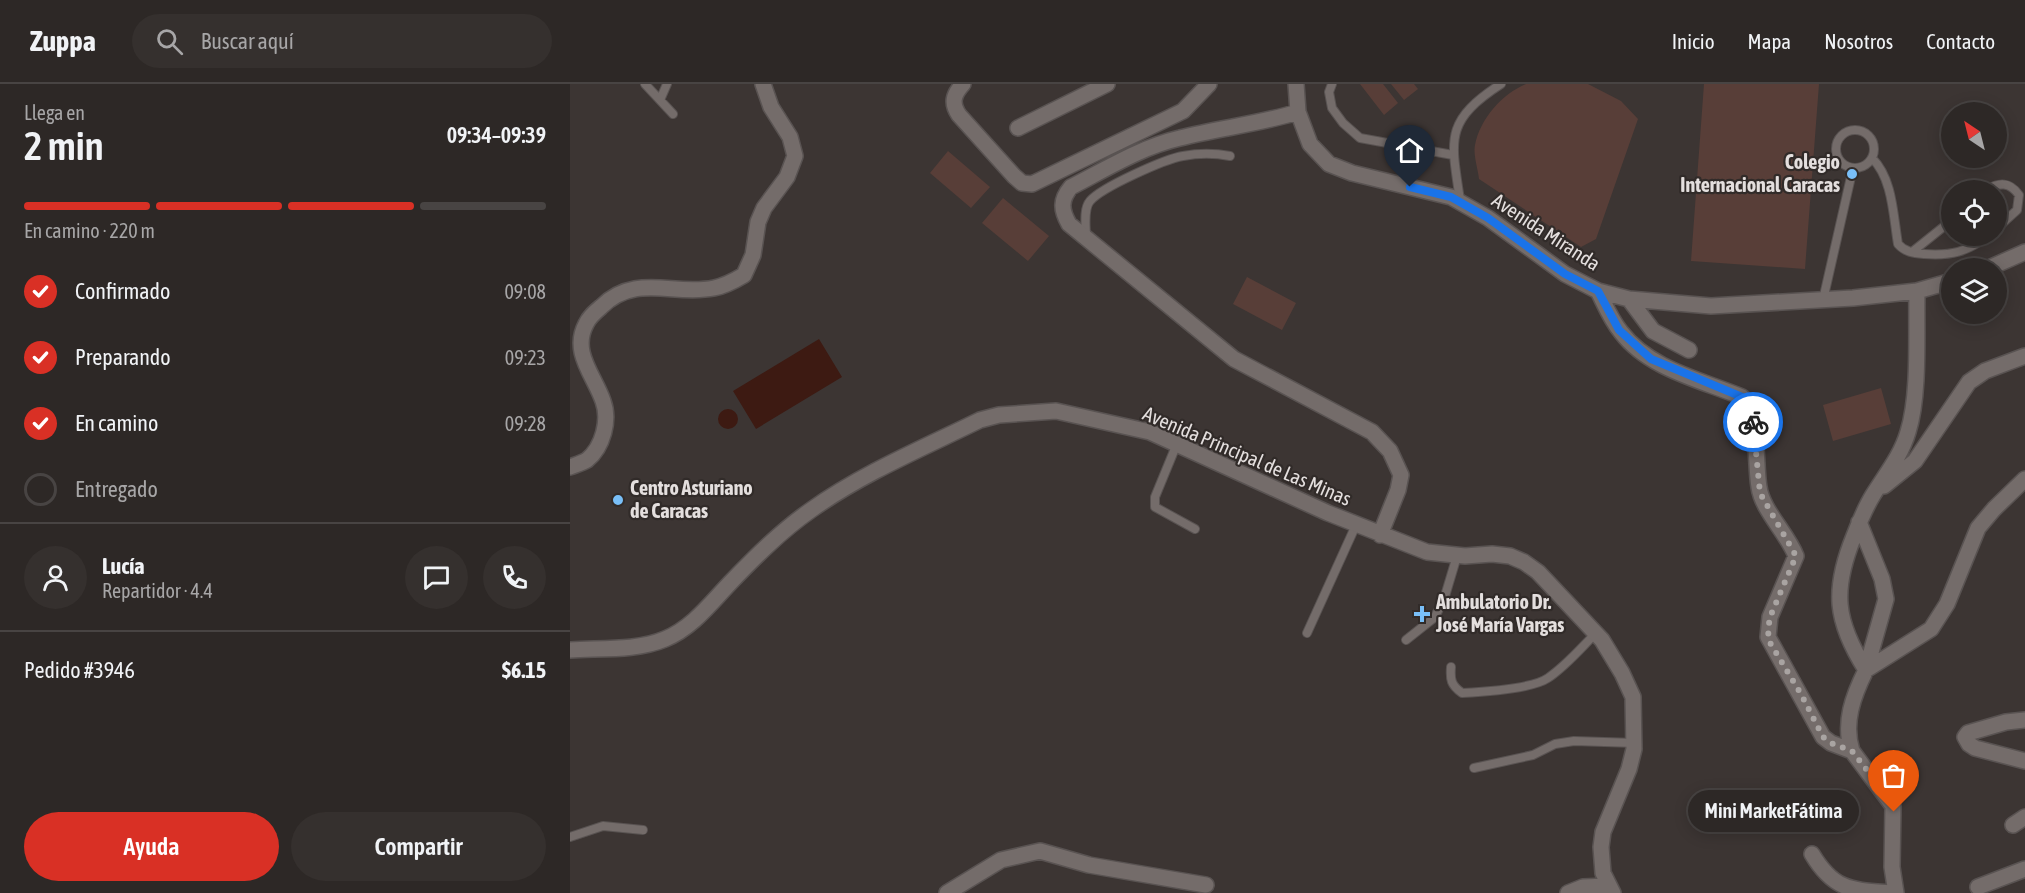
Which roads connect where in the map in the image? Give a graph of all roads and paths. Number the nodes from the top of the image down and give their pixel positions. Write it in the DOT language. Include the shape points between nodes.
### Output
graph roads {
  1 [pos="645,84"];
  2 [pos="666,84"];
  3 [pos="763,84"];
  4 [pos="963,84"];
  5 [pos="1107,84"];
  6 [pos="1209,84"];
  7 [pos="1296,84"];
  8 [pos="1332,84"];
  9 [pos="1501,84"];
  10 [pos="660,100"];
  11 [pos="1298,112"];
  12 [pos="673,114"];
  13 [pos="1018,128"];
  14 [pos="1454,155"];
  15 [pos="1230,156"];
  16 [pos="1872,158"];
  17 [pos="1853,168"];
  18 [pos="2007,185"];
  19 [pos="1460,202"];
  20 [pos="2007,219"];
  21 [pos="1941,229"];
  22 [pos="1086,239"];
  23 [pos="1972,246"];
  24 [pos="1912,252"];
  25 [pos="2025,252"];
  26 [pos="2007,260"];
  27 [pos="1941,284"];
  28 [pos="1598,291"];
  29 [pos="1917,291"];
  30 [pos="1629,298"];
  31 [pos="1823,300"];
  32 [pos="1689,350"];
  33 [pos="2025,356"];
  34 [pos="1176,446"];
  35 [pos="570,467"];
  36 [pos="2025,479"];
  37 [pos="1872,495"];
  38 [pos="1859,522"];
  39 [pos="1356,525"];
  40 [pos="1196,529"];
  41 [pos="1380,535"];
  42 [pos="1457,556"];
  43 [pos="1306,633"];
  44 [pos="1596,633"];
  45 [pos="1406,640"];
  46 [pos="570,650"];
  47 [pos="1451,667"];
  48 [pos="1866,670"];
  49 [pos="2025,720"];
  50 [pos="1635,743"];
  51 [pos="1852,751"];
  52 [pos="2025,761"];
  53 [pos="1474,768"];
  54 [pos="643,830"];
  55 [pos="570,837"];
  56 [pos="1812,854"];
  57 [pos="2025,869"];
  58 [pos="1206,885"];
  59 [pos="1978,887"];
  60 [pos="1610,889"];
  61 [pos="947,893"];
  62 [pos="1568,893"];
  63 [pos="1894,893"];
  1 -- 10 [label="lane"];
  2 -- 10 [label="lane"];
  3 -- 35 [label="street" via="771,107 790,137 795,156 787,177 758,222 753,255 744,275 715,288 627,290 594,313 581,335 580,348 603,402 604,427 595,451 586,461"];
  4 -- 6 [label="street" via="954,95 953,106 959,116 1014,176 1022,183 1032,184 1182,111"];
  5 -- 13 [label="street"];
  7 -- 11 [label="street, Avenida Miranda"];
  8 -- 14 [label="lane" via="1332,108 1360,138"];
  9 -- 14 [label="lane" via="1462,117 1453,141"];
  10 -- 12 [label="lane"];
  11 -- 19 [label="street, Avenida Miranda" via="1310,144 1329,164"];
  11 -- 22 [label="street" via="1178,138 1143,150 1071,187 1063,196 1062,212"];
  14 -- 19 [label="lane"];
  15 -- 22 [label="lane" via="1180,156 1116,184 1090,200 1086,207"];
  16 -- 17 [label="lane"];
  16 -- 17 [label="lane" via="1874,151 1863,132 1842,135 1837,156"];
  16 -- 24 [label="lane" via="1887,181 1898,244"];
  17 -- 31 [label="lane"];
  18 -- 20 [label="lane" via="2019,195 2017,210"];
  19 -- 28 [label="street, Avenida Miranda" via="1565,274"];
  21 -- 24 [label="lane"];
  22 -- 41 [label="street" via="1234,359 1372,432 1390,451 1401,475"];
  23 -- 24 [label="lane" via="1951,255"];
  25 -- 26 [label="street"];
  27 -- 29 [label="street, Avenida Miranda"];
  28 -- 30 [label="street, Avenida Miranda"];
  28 -- 51 [label="street" via="1619,330 1644,355 1742,397 1748,404 1760,493 1796,556 1770,617 1768,637 1823,737"];
  29 -- 31 [label="street, Avenida Miranda"];
  29 -- 37 [label="street" via="1912,418 1894,465"];
  30 -- 31 [label="street, Avenida Miranda" via="1711,306"];
  30 -- 32 [label="street" via="1653,331"];
  33 -- 37 [label="street" via="1971,380 1915,461"];
  34 -- 39 [label="street, Avenida Principal de Las Minas"];
  34 -- 40 [label="lane" via="1155,497 1155,507"];
  34 -- 46 [label="street, Avenida Principal de Las Minas" via="1150,432 1056,411 980,420 855,482 809,511 762,551 697,618 675,634 644,645"];
  36 -- 48 [label="street" via="1978,528 1944,611 1931,629"];
  37 -- 38 [label="street"];
  38 -- 48 [label="street" via="1886,599"];
  38 -- 48 [label="street" via="1844,564 1839,597 1848,640"];
  39 -- 41 [label="street, Avenida Principal de Las Minas"];
  39 -- 43 [label="lane"];
  41 -- 42 [label="street, Avenida Principal de Las Minas" via="1427,552"];
  42 -- 44 [label="street, Avenida Principal de Las Minas" via="1509,556 1524,562 1557,590"];
  42 -- 45 [label="lane" via="1435,617"];
  44 -- 47 [label="lane" via="1547,679 1523,686 1462,693 1450,680"];
  44 -- 50 [label="street, Avenida Principal de Las Minas" via="1614,657 1633,697"];
  48 -- 51 [label="street" via="1849,714"];
  49 -- 52 [label="street" via="2006,722 1965,737 1975,748"];
  50 -- 53 [label="lane" via="1574,741"];
  50 -- 60 [label="street, Avenida Principal de Las Minas" via="1629,769 1603,832 1601,860"];
  51 -- 63 [label="street" via="1894,809"];
  54 -- 55 [label="lane" via="603,826"];
  56 -- 63 [label="street" via="1824,873 1842,885 1861,891"];
  57 -- 59 [label="street"];
  58 -- 61 [label="street" via="1100,867 1040,851 1001,860"];
  60 -- 62 [label="street" via="1582,887"];
}
